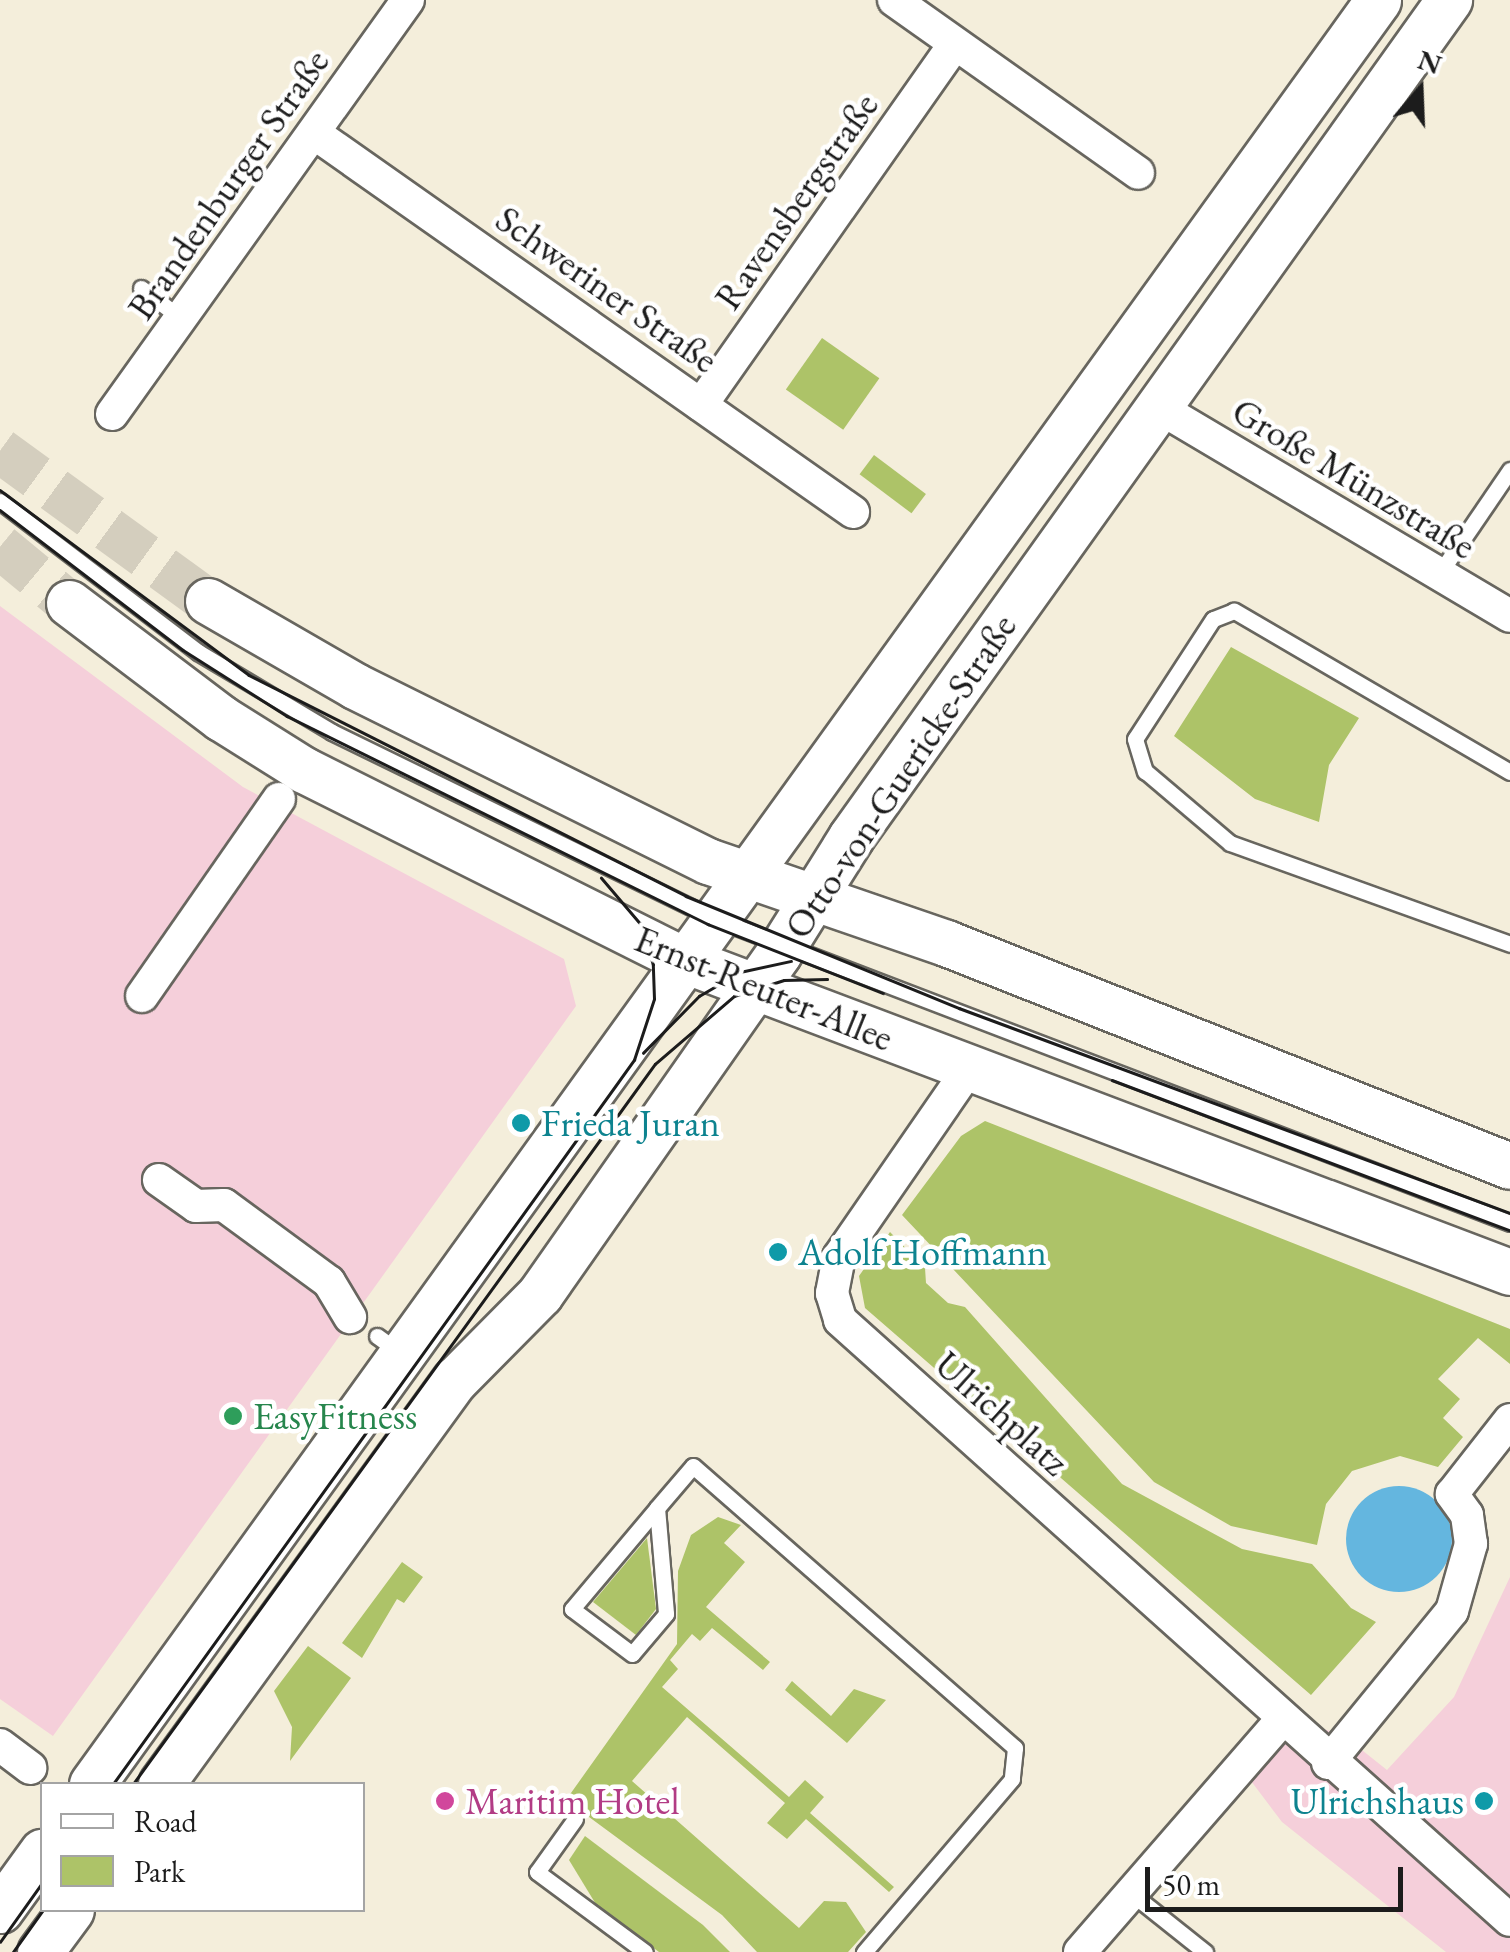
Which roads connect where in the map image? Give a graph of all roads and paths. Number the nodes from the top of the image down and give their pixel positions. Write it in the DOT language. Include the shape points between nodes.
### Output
graph roads {
  1 [pos="408,0"];
  2 [pos="894,0"];
  3 [pos="1378,0"];
  4 [pos="1450,0"];
  5 [pos="956,44"];
  6 [pos="314,132"];
  7 [pos="1138,173"];
  8 [pos="141,288"];
  9 [pos="182,319"];
  10 [pos="701,404"];
  11 [pos="1158,407"];
  12 [pos="112,414"];
  13 [pos="1510,470"];
  14 [pos="0,501"];
  15 [pos="853,512"];
  16 [pos="1438,576"];
  17 [pos="208,601"];
  18 [pos="68,603"];
  19 [pos="1510,616"];
  20 [pos="1510,772"];
  21 [pos="279,799"];
  22 [pos="746,875"];
  23 [pos="812,899"];
  24 [pos="722,923"];
  25 [pos="1510,944"];
  26 [pos="782,948"];
  27 [pos="682,958"];
  28 [pos="754,990"];
  29 [pos="142,996"];
  30 [pos="968,1070"];
  31 [pos="1510,1166"];
  32 [pos="160,1180"];
  33 [pos="1510,1223"];
  34 [pos="1510,1272"];
  35 [pos="376,1335"];
  36 [pos="1510,1420"];
  37 [pos="657,1508"];
  38 [pos="1281,1722"];
  39 [pos="0,1746"];
  40 [pos="1328,1762"];
  41 [pos="30,1768"];
  42 [pos="93,1782"];
  43 [pos="162,1782"];
  44 [pos="575,1819"];
  45 [pos="40,1855"];
  46 [pos="1131,1893"];
  47 [pos="0,1910"];
  48 [pos="70,1912"];
  49 [pos="1510,1920"];
  50 [pos="40,1952"];
  51 [pos="645,1952"];
  52 [pos="864,1952"];
  53 [pos="1080,1952"];
  54 [pos="1205,1952"];
  1 -- 6 [label="street, Brandenburger Straße"];
  2 -- 5 [label="street"];
  3 -- 22 [label="street, Otto-von-Guericke-Straße"];
  4 -- 11 [label="street, Otto-von-Guericke-Straße"];
  5 -- 7 [label="street"];
  5 -- 10 [label="street, Ravensbergstraße"];
  6 -- 9 [label="street, Brandenburger Straße"];
  6 -- 10 [label="street, Schweriner Straße"];
  8 -- 9 [label="lane"];
  9 -- 12 [label="street, Brandenburger Straße"];
  10 -- 15 [label="street, Schweriner Straße"];
  11 -- 16 [label="street, Große Münzstraße"];
  11 -- 23 [label="street, Otto-von-Guericke-Straße"];
  13 -- 16 [label="lane"];
  14 -- 24 [label="lane" via="198,652 332,732"];
  16 -- 19 [label="street, Große Münzstraße"];
  17 -- 22 [label="street" via="355,686"];
  18 -- 27 [label="street, Ernst-Reuter-Allee" via="304,770"];
  20 -- 25 [label="lane" via="1234,610 1213,620 1135,739 1145,771 1230,843"];
  21 -- 29 [label="street"];
  22 -- 23 [label="street"];
  22 -- 24 [label="street, Otto-von-Guericke-Straße"];
  23 -- 24 [label="street"];
  23 -- 26 [label="street, Otto-von-Guericke-Straße"];
  23 -- 31 [label="street" via="946,943"];
  24 -- 26 [label="lane"];
  24 -- 27 [label="street, Otto-von-Guericke-Straße"];
  26 -- 28 [label="street, Otto-von-Guericke-Straße"];
  26 -- 33 [label="lane"];
  27 -- 28 [label="street, Ernst-Reuter-Allee"];
  27 -- 35 [label="street, Otto-von-Guericke-Straße"];
  28 -- 30 [label="street, Ernst-Reuter-Allee"];
  28 -- 43 [label="street, Otto-von-Guericke-Straße" via="540,1294 455,1380"];
  30 -- 34 [label="street, Ernst-Reuter-Allee"];
  30 -- 38 [label="street, Ulrichplatz" via="839,1258 832,1293 840,1320"];
  32 -- 35 [label="street" via="196,1206 224,1205 328,1282"];
  35 -- 42 [label="street, Otto-von-Guericke-Straße"];
  36 -- 40 [label="street" via="1452,1494 1469,1520 1470,1550 1452,1612"];
  37 -- 37 [label="lane" via="572,1609 632,1654 666,1614"];
  37 -- 52 [label="lane" via="693,1466 1015,1748 1012,1780"];
  38 -- 40 [label="street, Ulrichplatz"];
  38 -- 46 [label="street"];
  39 -- 41 [label="street"];
  40 -- 49 [label="street, Ulrichplatz"];
  44 -- 51 [label="lane" via="536,1872"];
  45 -- 47 [label="street"];
  46 -- 53 [label="street"];
  46 -- 54 [label="lane"];
  48 -- 50 [label="street"];
}
